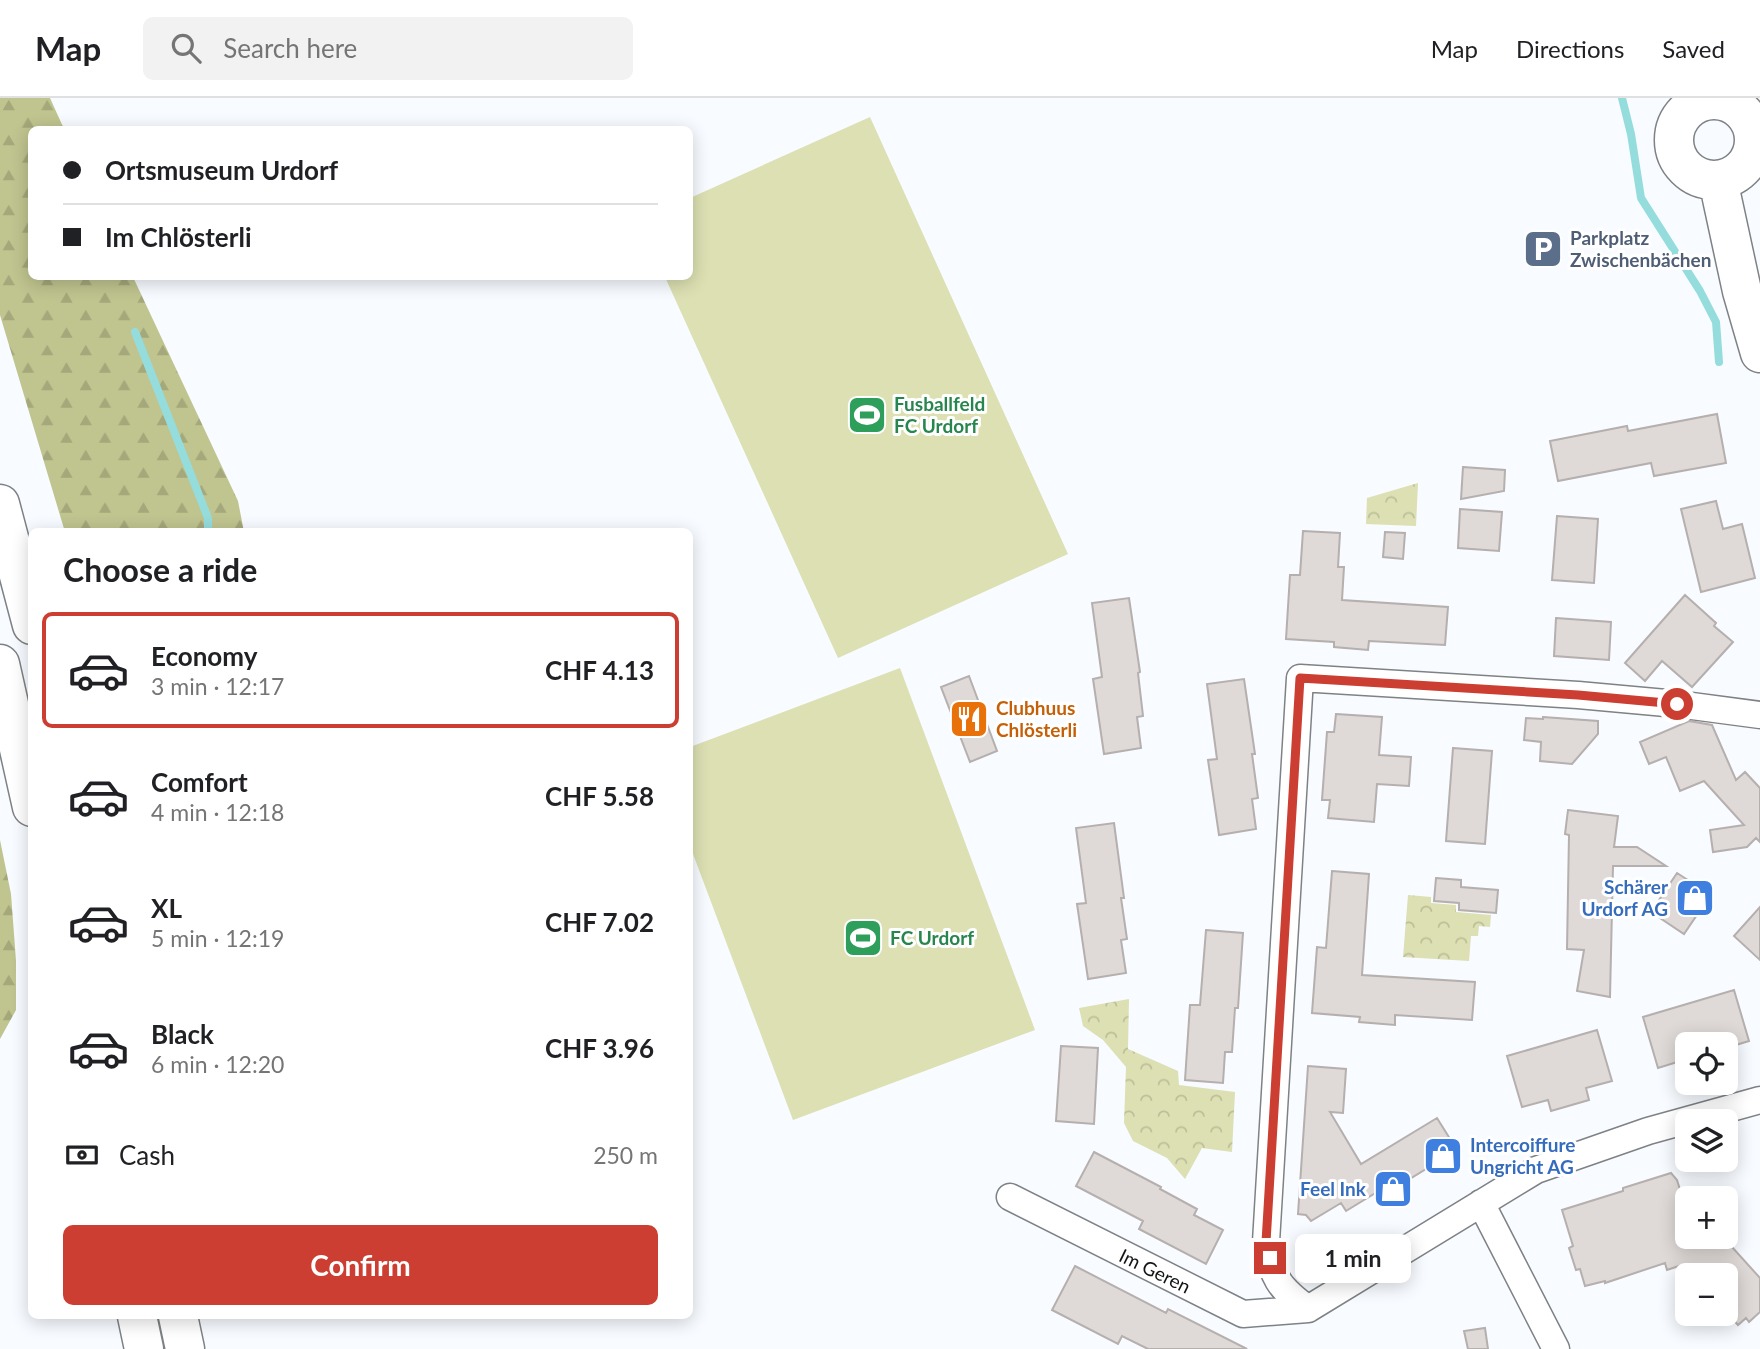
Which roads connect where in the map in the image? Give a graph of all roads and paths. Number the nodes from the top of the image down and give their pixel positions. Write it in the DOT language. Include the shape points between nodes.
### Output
graph roads {
  1 [pos="1709,99"];
  2 [pos="1756,134"];
  3 [pos="1718,180"];
  4 [pos="1760,353"];
  5 [pos="0,504"];
  6 [pos="28,610"];
  7 [pos="0,664"];
  8 [pos="1760,715"];
  9 [pos="28,789"];
  10 [pos="1760,1100"];
  11 [pos="1010,1197"];
  12 [pos="1481,1203"];
  13 [pos="1308,1309"];
  14 [pos="138,1319"];
  15 [pos="179,1319"];
  16 [pos="144,1349"];
  17 [pos="185,1349"];
  18 [pos="1556,1349"];
  1 -- 2 [label="main road" via="1740,110"];
  1 -- 3 [label="main road" via="1685,112 1674,136 1675,149 1690,173"];
  2 -- 3 [label="main road" via="1744,166"];
  3 -- 4 [label="main road"];
  5 -- 6 [label="main road"];
  7 -- 9 [label="main road"];
  8 -- 13 [label="street" via="1578,695 1300,678 1266,1242 1273,1274 1288,1294"];
  10 -- 12 [label="street" via="1648,1130 1536,1170"];
  11 -- 13 [label="street, Im Geren" via="1243,1314"];
  12 -- 13 [label="street"];
  12 -- 18 [label="street"];
  14 -- 16 [label="main road"];
  15 -- 17 [label="main road"];
}
